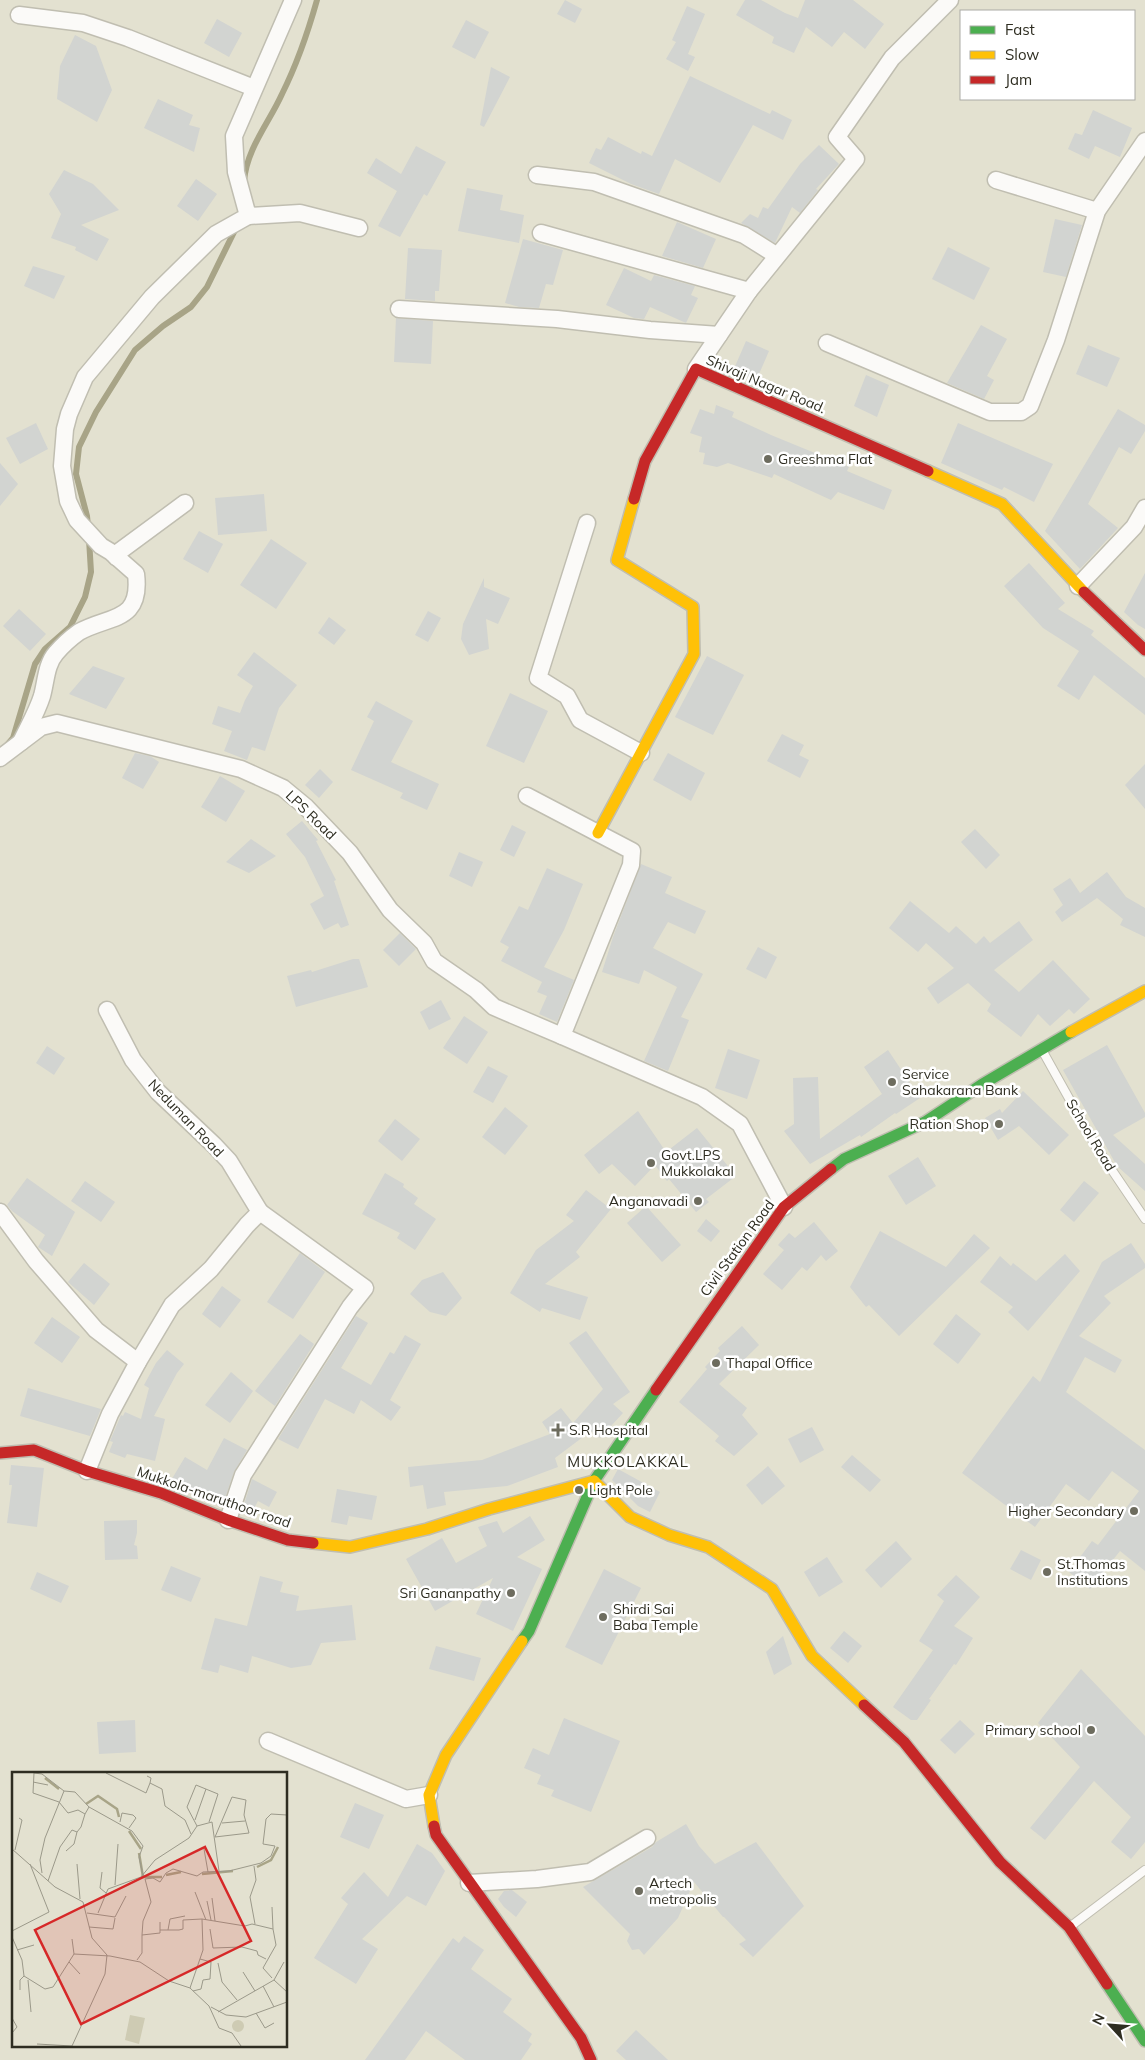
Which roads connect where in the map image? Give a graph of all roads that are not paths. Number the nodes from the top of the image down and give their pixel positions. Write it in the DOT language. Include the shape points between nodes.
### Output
graph roads {
  1 [pos="293,0"];
  2 [pos="950,0"];
  3 [pos="19,15"];
  4 [pos="254,88"];
  5 [pos="1145,141"];
  6 [pos="538,175"];
  7 [pos="996,180"];
  8 [pos="1097,211"];
  9 [pos="248,216"];
  10 [pos="359,228"];
  11 [pos="540,233"];
  12 [pos="776,256"];
  13 [pos="749,291"];
  14 [pos="399,309"];
  15 [pos="719,335"];
  16 [pos="827,343"];
  17 [pos="696,369"];
  18 [pos="185,504"];
  19 [pos="1145,508"];
  20 [pos="587,523"];
  21 [pos="116,557"];
  22 [pos="1078,586"];
  23 [pos="1145,650"];
  24 [pos="21,742"];
  25 [pos="641,753"];
  26 [pos="0,758"];
  27 [pos="527,796"];
  28 [pos="598,833"];
  29 [pos="1145,990"];
  30 [pos="107,1010"];
  31 [pos="562,1036"];
  32 [pos="1041,1048"];
  33 [pos="784,1207"];
  34 [pos="0,1212"];
  35 [pos="260,1212"];
  36 [pos="1145,1219"];
  37 [pos="138,1362"];
  38 [pos="0,1453"];
  39 [pos="87,1471"];
  40 [pos="594,1482"];
  41 [pos="228,1520"];
  42 [pos="268,1741"];
  43 [pos="430,1795"];
  44 [pos="647,1838"];
  45 [pos="1145,1870"];
  46 [pos="469,1883"];
  47 [pos="1069,1927"];
  48 [pos="1145,2040"];
  49 [pos="590,2060"];
  1 -- 4 [label="street"];
  2 -- 12 [label="street" via="892,58 837,137 856,159"];
  3 -- 4 [label="street" via="84,23"];
  4 -- 9 [label="street" via="234,136 236,172"];
  5 -- 8 [label="street"];
  6 -- 12 [label="street" via="603,185 744,235"];
  7 -- 8 [label="street"];
  8 -- 16 [label="street" via="1056,340 1030,406 1021,412 990,412"];
  9 -- 10 [label="street" via="300,213"];
  9 -- 21 [label="street" via="216,234 152,297 85,378 69,414 62,466 68,501 77,520"];
  11 -- 13 [label="street"];
  12 -- 13 [label="street"];
  13 -- 15 [label="street"];
  14 -- 15 [label="street" via="557,319"];
  15 -- 17 [label="street"];
  17 -- 22 [label="main road, Shivaji Nagar Road." via="1002,504"];
  17 -- 25 [label="main road, Shivaji Nagar Road." via="645,461 617,560 693,607 694,654"];
  18 -- 21 [label="street"];
  19 -- 22 [label="street" via="1134,527"];
  20 -- 25 [label="street" via="538,678 567,696 580,720"];
  21 -- 24 [label="street" via="136,574 138,586 132,606 124,614 79,633 56,653 48,668 41,698"];
  22 -- 23 [label="main road, Shivaji Nagar Road."];
  24 -- 26 [label="street, LPS Road"];
  24 -- 31 [label="street, LPS Road" via="41,727 57,723 241,769 282,788 306,807 350,854 390,910 424,943 434,961 494,1007"];
  25 -- 28 [label="main road, Shivaji Nagar Road."];
  27 -- 28 [label="street"];
  28 -- 31 [label="street" via="632,852 631,865"];
  29 -- 32 [label="main road, Civil Station Road"];
  30 -- 35 [label="street, Neduman Road" via="133,1060 158,1092 228,1161"];
  31 -- 33 [label="street, LPS Road" via="702,1097 740,1124"];
  32 -- 33 [label="main road, Civil Station Road" via="925,1122 844,1159"];
  32 -- 36 [label="lane, School Road" via="1096,1145"];
  33 -- 40 [label="main road, Civil Station Road"];
  34 -- 37 [label="street" via="36,1261 96,1330"];
  35 -- 37 [label="street" via="212,1269 172,1305"];
  35 -- 41 [label="street" via="365,1288 243,1475"];
  37 -- 39 [label="street" via="101,1433"];
  38 -- 39 [label="main road, Mukkola-maruthoor road" via="34,1450"];
  39 -- 41 [label="main road, Mukkola-maruthoor road" via="161,1493"];
  40 -- 41 [label="main road, Mukkola-maruthoor road" via="350,1547 288,1540"];
  40 -- 43 [label="main road, Civil Station Road" via="529,1631 446,1754"];
  40 -- 47 [label="main road" via="630,1517 708,1548 772,1590 812,1656 904,1742 1000,1862"];
  42 -- 43 [label="street" via="406,1799"];
  43 -- 46 [label="main road" via="436,1835"];
  44 -- 46 [label="street" via="590,1872"];
  45 -- 47 [label="lane"];
  46 -- 49 [label="main road" via="581,2038"];
  47 -- 48 [label="main road"];
}
